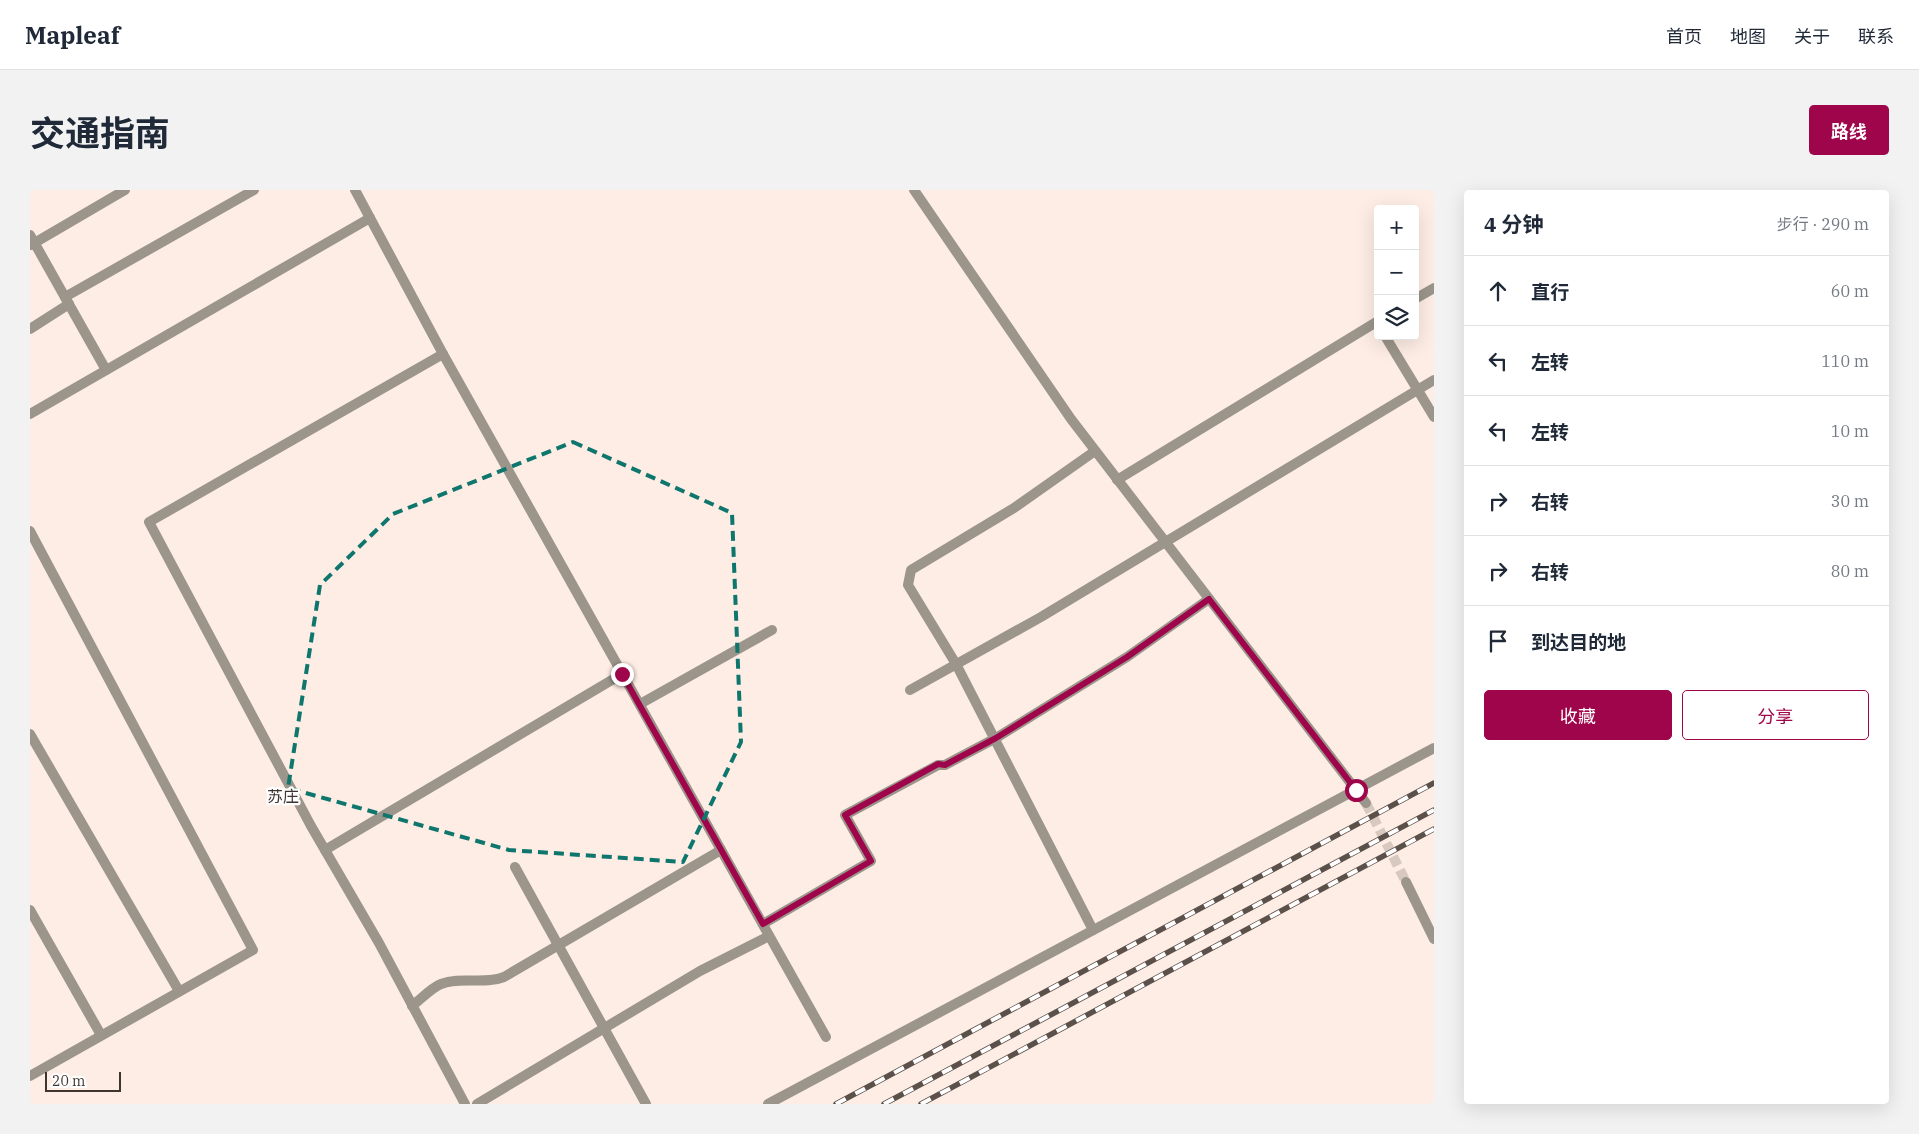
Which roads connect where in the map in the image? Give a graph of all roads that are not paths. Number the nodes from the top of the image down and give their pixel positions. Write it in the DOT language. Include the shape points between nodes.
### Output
graph roads {
  1 [pos="125,190"];
  2 [pos="254,190"];
  3 [pos="355,190"];
  4 [pos="914,190"];
  5 [pos="370,218"];
  6 [pos="32,241"];
  7 [pos="1434,288"];
  8 [pos="1419,297"];
  9 [pos="67,300"];
  10 [pos="1374,325"];
  11 [pos="30,329"];
  12 [pos="1387,340"];
  13 [pos="444,354"];
  14 [pos="106,370"];
  15 [pos="1434,380"];
  16 [pos="1418,390"];
  17 [pos="30,414"];
  18 [pos="1434,417"];
  19 [pos="1095,451"];
  20 [pos="1117,480"];
  21 [pos="30,530"];
  22 [pos="1164,542"];
  23 [pos="1209,599"];
  24 [pos="772,630"];
  25 [pos="956,664"];
  26 [pos="622,674"];
  27 [pos="910,690"];
  28 [pos="640,704"];
  29 [pos="30,734"];
  30 [pos="996,738"];
  31 [pos="1434,748"];
  32 [pos="1356,790"];
  33 [pos="1366,803"];
  34 [pos="325,850"];
  35 [pos="721,850"];
  36 [pos="515,868"];
  37 [pos="1406,882"];
  38 [pos="30,910"];
  39 [pos="763,924"];
  40 [pos="1093,930"];
  41 [pos="769,936"];
  42 [pos="1434,939"];
  43 [pos="558,946"];
  44 [pos="179,991"];
  45 [pos="412,1006"];
  46 [pos="605,1029"];
  47 [pos="101,1035"];
  48 [pos="826,1037"];
  49 [pos="30,1076"];
  50 [pos="465,1104"];
  51 [pos="477,1104"];
  52 [pos="646,1104"];
  53 [pos="768,1104"];
  1 -- 6 [label="street"];
  2 -- 9 [label="street"];
  3 -- 5 [label="street"];
  4 -- 19 [label="street"];
  5 -- 13 [label="street"];
  5 -- 14 [label="street"];
  6 -- 9 [label="street"];
  7 -- 8 [label="street"];
  9 -- 11 [label="street"];
  9 -- 14 [label="street"];
  10 -- 20 [label="street"];
  12 -- 16 [label="street"];
  13 -- 26 [label="street"];
  13 -- 34 [label="street" via="149,522"];
  14 -- 17 [label="street"];
  15 -- 16 [label="street"];
  16 -- 18 [label="street"];
  16 -- 22 [label="street"];
  19 -- 20 [label="street"];
  19 -- 25 [label="street" via="1014,508 910,570 908,585"];
  20 -- 22 [label="street"];
  21 -- 44 [label="street" via="253,950"];
  22 -- 23 [label="street"];
  22 -- 25 [label="street"];
  23 -- 30 [label="street" via="1127,657"];
  23 -- 32 [label="street"];
  24 -- 28 [label="street"];
  25 -- 27 [label="street"];
  25 -- 30 [label="street"];
  26 -- 28 [label="street"];
  26 -- 34 [label="street"];
  28 -- 35 [label="street"];
  29 -- 44 [label="street"];
  30 -- 39 [label="street" via="945,765 938,764 845,815 871,861"];
  30 -- 40 [label="street"];
  31 -- 32 [label="street"];
  32 -- 33 [label="street"];
  32 -- 40 [label="street"];
  34 -- 45 [label="street"];
  35 -- 39 [label="street"];
  35 -- 43 [label="street"];
  36 -- 43 [label="street"];
  37 -- 42 [label="street"];
  38 -- 47 [label="street"];
  39 -- 41 [label="street"];
  40 -- 53 [label="street"];
  41 -- 46 [label="street" via="700,970"];
  41 -- 48 [label="street"];
  43 -- 45 [label="street" via="495,981 439,984"];
  43 -- 46 [label="street"];
  44 -- 47 [label="street"];
  45 -- 50 [label="street"];
  46 -- 51 [label="street"];
  46 -- 52 [label="street"];
  47 -- 49 [label="street"];
}
